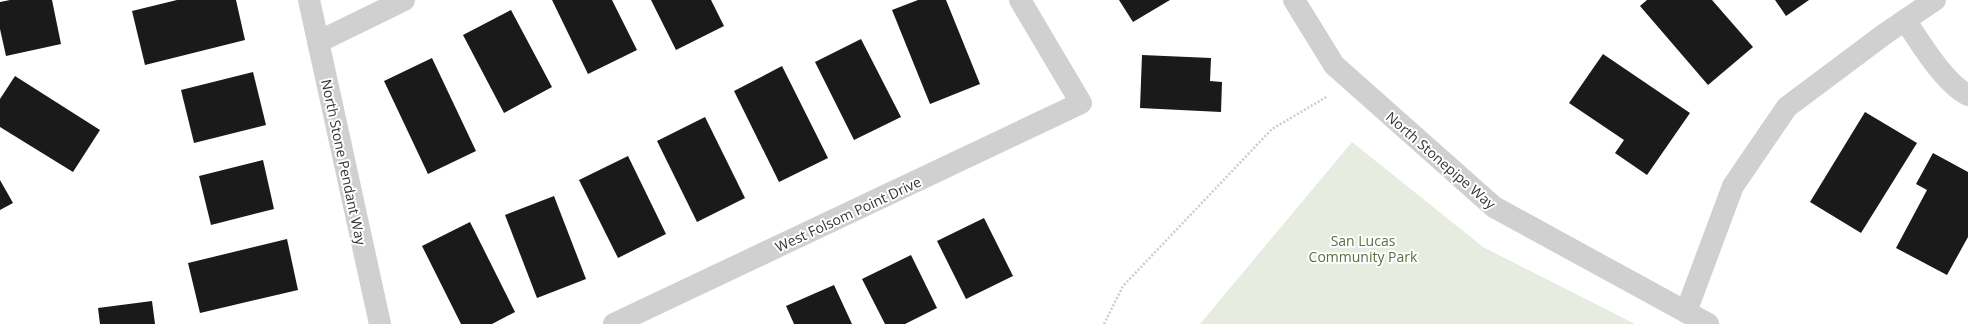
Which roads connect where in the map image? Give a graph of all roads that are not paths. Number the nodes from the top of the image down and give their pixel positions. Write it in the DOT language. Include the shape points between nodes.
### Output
graph roads {
  1 [pos="309,0"];
  2 [pos="404,0"];
  3 [pos="1020,0"];
  4 [pos="1294,0"];
  5 [pos="1935,0"];
  6 [pos="1905,20"];
  7 [pos="318,42"];
  8 [pos="1968,96"];
  9 [pos="1686,312"];
  10 [pos="380,324"];
  11 [pos="614,324"];
  12 [pos="1708,324"];
  1 -- 7 [label="street, North Stone Pendant Way"];
  2 -- 7 [label="street"];
  3 -- 11 [label="street, West Folsom Point Drive" via="1081,103"];
  4 -- 9 [label="street, North Stonepipe Way" via="1334,65 1494,207"];
  5 -- 6 [label="street"];
  6 -- 8 [label="street" via="1936,65"];
  6 -- 9 [label="street" via="1787,107 1733,186"];
  7 -- 10 [label="street, North Stone Pendant Way"];
  9 -- 12 [label="street, North Stonepipe Way"];
}
